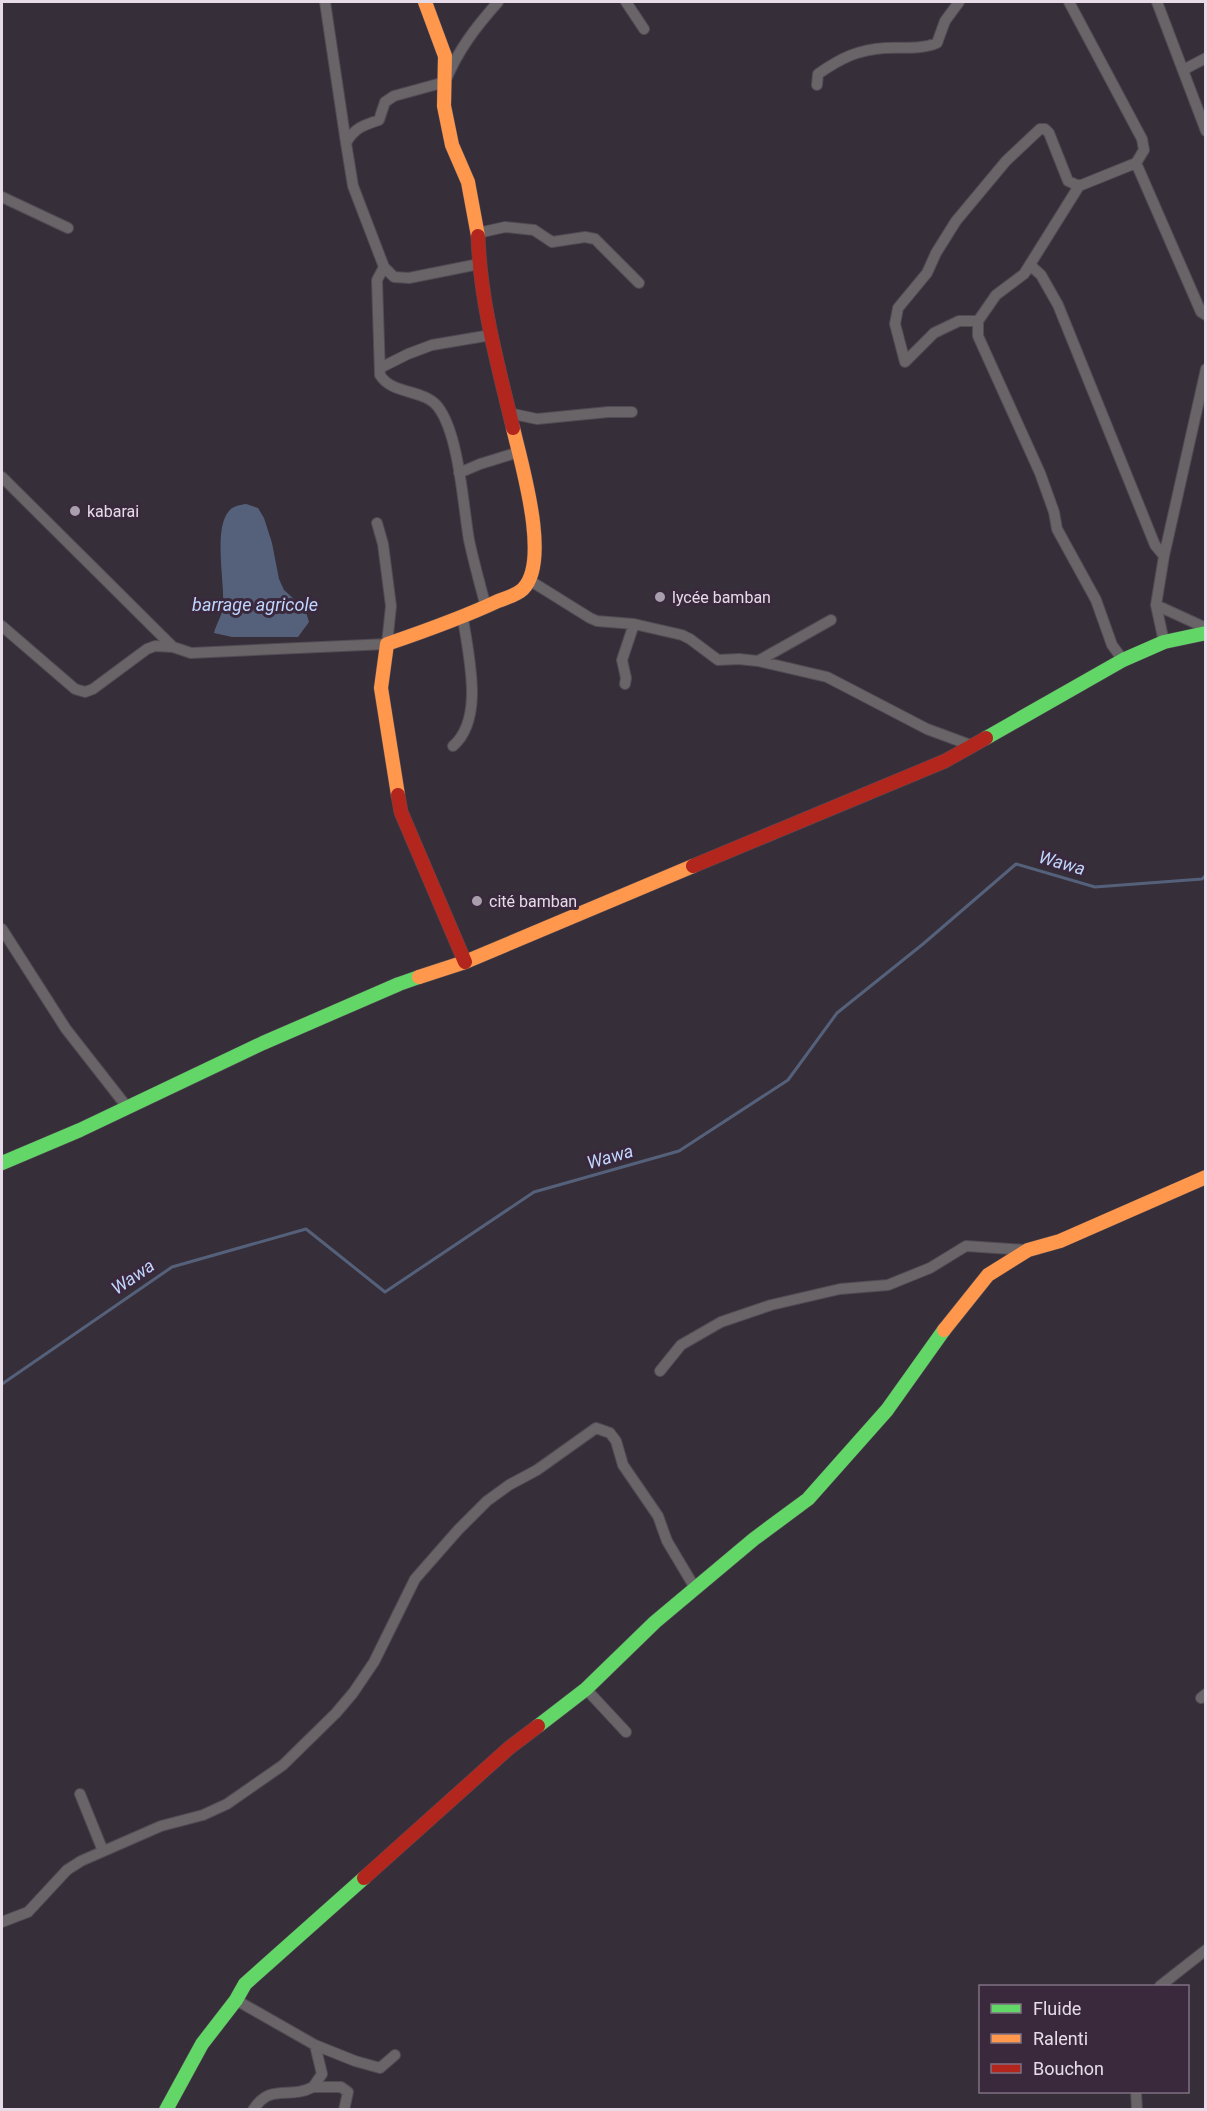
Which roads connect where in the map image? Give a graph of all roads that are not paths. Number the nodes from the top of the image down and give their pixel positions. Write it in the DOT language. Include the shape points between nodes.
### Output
graph roads {
  1 [pos="325,2"];
  2 [pos="425,2"];
  3 [pos="498,2"];
  4 [pos="626,2"];
  5 [pos="959,2"];
  6 [pos="1069,2"];
  7 [pos="1157,2"];
  8 [pos="644,29"];
  9 [pos="450,56"];
  10 [pos="1206,58"];
  11 [pos="1183,70"];
  12 [pos="445,82"];
  13 [pos="817,85"];
  14 [pos="1206,131"];
  15 [pos="345,143"];
  16 [pos="1136,163"];
  17 [pos="1078,186"];
  18 [pos="2,196"];
  19 [pos="68,228"];
  20 [pos="478,233"];
  21 [pos="479,264"];
  22 [pos="1030,265"];
  23 [pos="384,267"];
  24 [pos="639,283"];
  25 [pos="1206,315"];
  26 [pos="978,321"];
  27 [pos="491,335"];
  28 [pos="380,368"];
  29 [pos="1206,369"];
  30 [pos="632,412"];
  31 [pos="509,413"];
  32 [pos="519,452"];
  33 [pos="459,473"];
  34 [pos="2,477"];
  35 [pos="377,523"];
  36 [pos="1164,556"];
  37 [pos="529,580"];
  38 [pos="1156,605"];
  39 [pos="486,607"];
  40 [pos="463,618"];
  41 [pos="831,620"];
  42 [pos="634,624"];
  43 [pos="2,626"];
  44 [pos="1206,628"];
  45 [pos="1206,633"];
  46 [pos="1164,642"];
  47 [pos="387,644"];
  48 [pos="173,647"];
  49 [pos="1123,660"];
  50 [pos="759,661"];
  51 [pos="625,684"];
  52 [pos="453,746"];
  53 [pos="972,746"];
  54 [pos="2,929"];
  55 [pos="465,962"];
  56 [pos="127,1107"];
  57 [pos="2,1162"];
  58 [pos="1206,1177"];
  59 [pos="1028,1250"];
  60 [pos="660,1371"];
  61 [pos="695,1588"];
  62 [pos="586,1689"];
  63 [pos="626,1732"];
  64 [pos="80,1794"];
  65 [pos="103,1851"];
  66 [pos="2,1922"];
  67 [pos="1206,1950"];
  68 [pos="1161,1985"];
  69 [pos="236,2000"];
  70 [pos="315,2045"];
  71 [pos="395,2055"];
  72 [pos="313,2087"];
  73 [pos="1136,2093"];
  74 [pos="166,2109"];
  75 [pos="253,2109"];
  76 [pos="344,2109"];
  77 [pos="1137,2109"];
  1 -- 15 [label="street"];
  2 -- 9 [label="street"];
  3 -- 9 [label="street"];
  4 -- 8 [label="street"];
  5 -- 13 [label="street" via="945,21 937,43 927,48 883,48 841,58 819,74"];
  6 -- 16 [label="street" via="1142,139 1144,150"];
  7 -- 11 [label="street"];
  9 -- 12 [label="street"];
  10 -- 11 [label="street"];
  11 -- 14 [label="street"];
  12 -- 15 [label="street" via="394,96 385,102 380,120 362,125"];
  12 -- 20 [label="street" via="444,106 452,145 468,182"];
  15 -- 23 [label="street" via="353,186"];
  16 -- 17 [label="street"];
  16 -- 25 [label="street" via="1201,312"];
  17 -- 22 [label="street"];
  17 -- 26 [label="street" via="1068,181 1045,129 1040,129 1006,161 956,221 927,273 898,308 895,324 905,362 934,333 959,321"];
  18 -- 19 [label="street"];
  20 -- 21 [label="street"];
  20 -- 24 [label="street" via="505,227 534,230 552,242 595,239"];
  21 -- 23 [label="street" via="409,278 394,277"];
  21 -- 27 [label="street"];
  22 -- 26 [label="street" via="996,295"];
  22 -- 36 [label="street" via="1041,275 1058,305 1155,545"];
  23 -- 28 [label="street" via="377,280"];
  26 -- 49 [label="street" via="978,336 1040,473 1057,529 1096,600 1112,645"];
  27 -- 28 [label="street" via="432,345"];
  27 -- 31 [label="street"];
  28 -- 33 [label="street" via="383,381 432,399 438,406 447,419"];
  29 -- 36 [label="street"];
  30 -- 31 [label="street" via="537,419"];
  31 -- 32 [label="street"];
  32 -- 33 [label="street"];
  32 -- 37 [label="street" via="531,506 535,550"];
  33 -- 39 [label="street"];
  34 -- 48 [label="street"];
  35 -- 47 [label="street" via="390,606"];
  36 -- 38 [label="street"];
  37 -- 39 [label="street" via="522,590"];
  37 -- 42 [label="street" via="597,621"];
  38 -- 44 [label="street"];
  38 -- 46 [label="street"];
  39 -- 40 [label="street"];
  40 -- 47 [label="street"];
  40 -- 52 [label="street" via="473,697 465,730"];
  41 -- 50 [label="street"];
  42 -- 50 [label="street" via="682,635 718,660"];
  42 -- 51 [label="street" via="622,660"];
  43 -- 48 [label="street" via="75,689 85,692 147,649"];
  45 -- 46 [label="street"];
  46 -- 49 [label="street"];
  47 -- 48 [label="street" via="191,653"];
  47 -- 55 [label="street" via="381,688 401,812"];
  49 -- 53 [label="street"];
  50 -- 53 [label="street" via="827,677 927,729"];
  53 -- 55 [label="street" via="945,761"];
  54 -- 56 [label="street" via="66,1029"];
  55 -- 56 [label="street" via="399,984"];
  56 -- 57 [label="street"];
  58 -- 59 [label="street" via="1060,1241"];
  59 -- 60 [label="street" via="966,1246 930,1268 888,1285 840,1289 771,1305 721,1322 681,1345"];
  59 -- 61 [label="street" via="988,1275 887,1410 808,1499"];
  61 -- 62 [label="street"];
  61 -- 65 [label="street" via="657,1516 624,1465 616,1441 596,1428 487,1501 458,1530 415,1579 374,1662 353,1692 296,1754 226,1804"];
  62 -- 63 [label="street"];
  62 -- 69 [label="street" via="509,1748 313,1922 244,1984"];
  64 -- 65 [label="street"];
  65 -- 66 [label="street" via="67,1870 28,1912"];
  67 -- 68 [label="street"];
  69 -- 70 [label="street"];
  69 -- 74 [label="street" via="202,2044"];
  70 -- 71 [label="street" via="380,2068"];
  70 -- 72 [label="street" via="322,2074"];
  72 -- 75 [label="street" via="306,2091 274,2092"];
  72 -- 76 [label="street" via="340,2087 348,2092"];
  73 -- 77 [label="street"];
}
